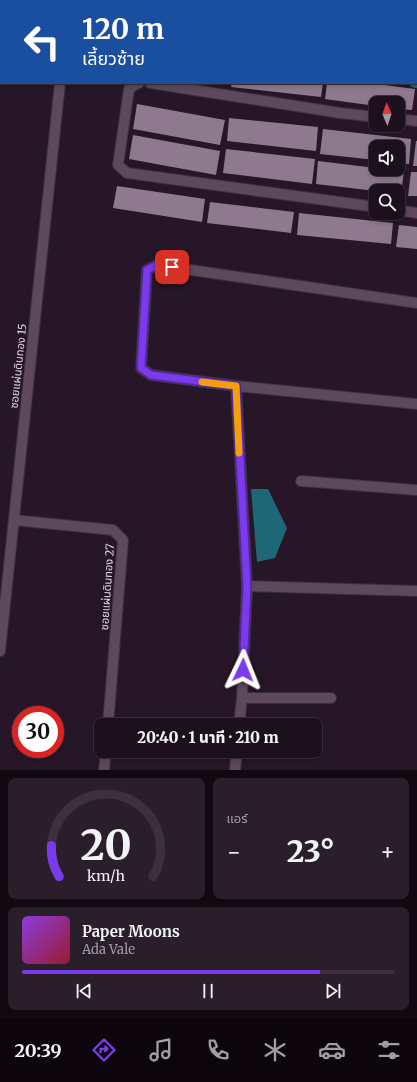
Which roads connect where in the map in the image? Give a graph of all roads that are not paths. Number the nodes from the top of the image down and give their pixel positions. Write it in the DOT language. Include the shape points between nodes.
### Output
graph roads {
  1 [pos="60,84"];
  2 [pos="136,84"];
  3 [pos="156,84"];
  4 [pos="369,116"];
  5 [pos="405,120"];
  6 [pos="417,121"];
  7 [pos="369,206"];
  8 [pos="405,211"];
  9 [pos="417,213"];
  10 [pos="417,303"];
  11 [pos="236,386"];
  12 [pos="417,404"];
  13 [pos="301,481"];
  14 [pos="417,490"];
  15 [pos="14,520"];
  16 [pos="247,586"];
  17 [pos="417,591"];
  18 [pos="0,651"];
  19 [pos="242,698"];
  20 [pos="331,698"];
  21 [pos="109,718"];
  22 [pos="241,718"];
  23 [pos="105,758"];
  24 [pos="236,758"];
  25 [pos="104,770"];
  26 [pos="235,770"];
  1 -- 15 [label="street, ซอยแผ่นดินทอง 15"];
  2 -- 7 [label="street" via="129,89 118,165 127,172"];
  3 -- 4 [label="street"];
  5 -- 6 [label="street"];
  8 -- 9 [label="street"];
  10 -- 11 [label="street" via="157,265 147,270 141,368 151,375"];
  11 -- 12 [label="street"];
  11 -- 16 [label="street"];
  13 -- 14 [label="street"];
  15 -- 18 [label="street, ซอยแผ่นดินทอง 15"];
  15 -- 21 [label="street, ซอยแผ่นดินทอง 27" via="113,530 123,540"];
  16 -- 17 [label="street"];
  16 -- 19 [label="street"];
  19 -- 20 [label="street"];
  19 -- 22 [label="street"];
  23 -- 25 [label="street"];
  24 -- 26 [label="street"];
}
